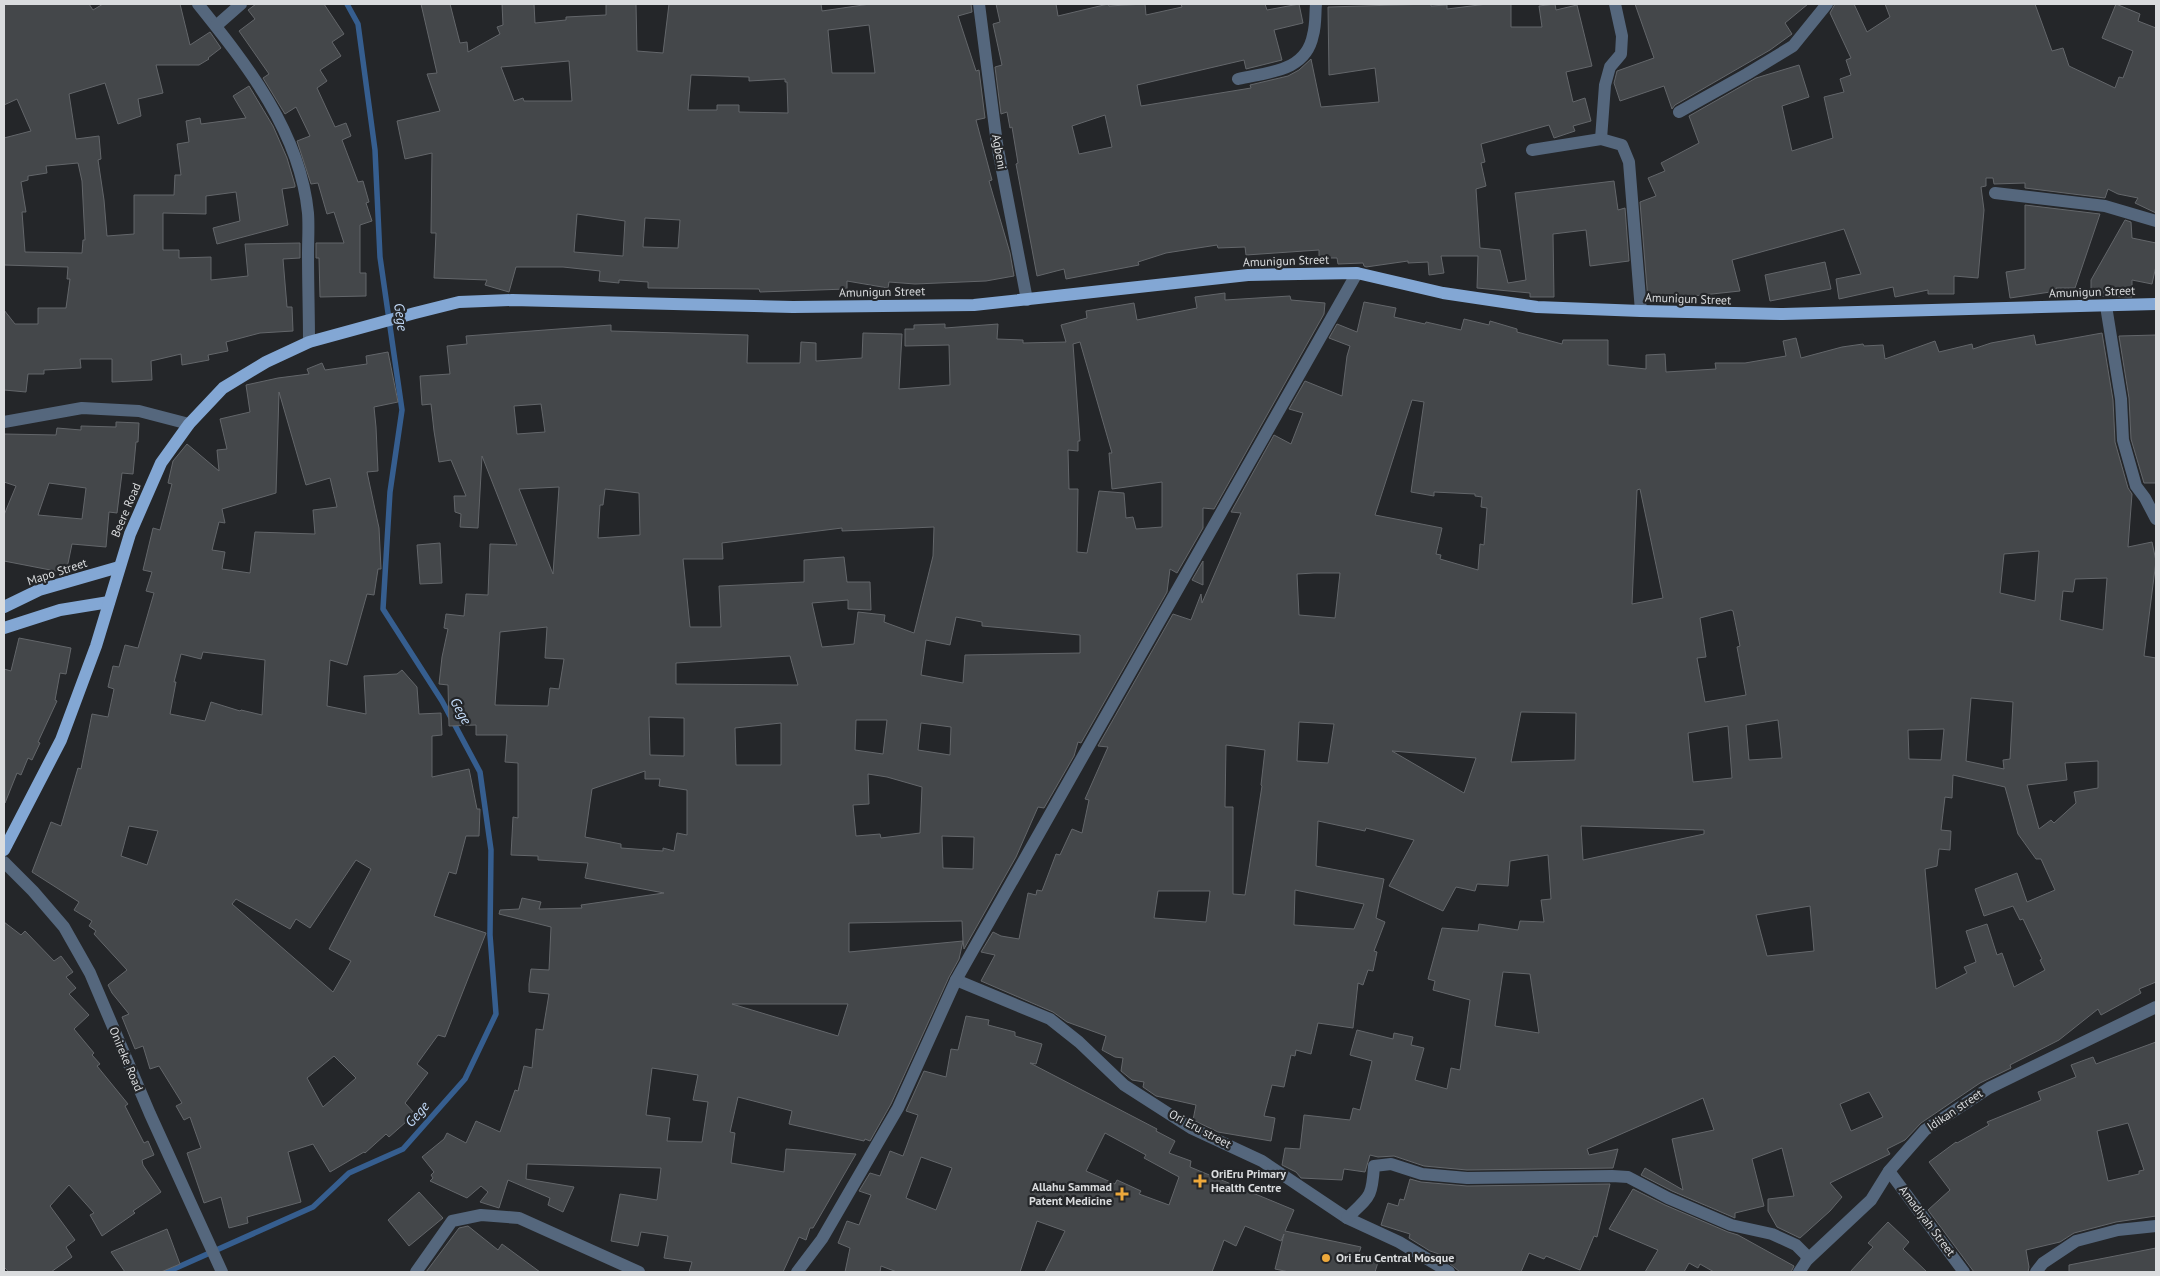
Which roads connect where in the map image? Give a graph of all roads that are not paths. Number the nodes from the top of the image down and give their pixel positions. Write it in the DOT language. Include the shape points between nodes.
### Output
graph roads {
  1 [pos="198,4"];
  2 [pos="241,4"];
  3 [pos="979,4"];
  4 [pos="1316,4"];
  5 [pos="1615,4"];
  6 [pos="1827,4"];
  7 [pos="216,26"];
  8 [pos="1238,79"];
  9 [pos="1679,112"];
  10 [pos="1601,139"];
  11 [pos="1532,150"];
  12 [pos="1995,193"];
  13 [pos="2156,221"];
  14 [pos="1357,273"];
  15 [pos="1027,300"];
  16 [pos="2156,304"];
  17 [pos="2106,306"];
  18 [pos="1641,311"];
  19 [pos="415,313"];
  20 [pos="309,342"];
  21 [pos="4,422"];
  22 [pos="190,424"];
  23 [pos="2156,519"];
  24 [pos="120,567"];
  25 [pos="109,602"];
  26 [pos="4,607"];
  27 [pos="4,628"];
  28 [pos="4,850"];
  29 [pos="4,862"];
  30 [pos="956,980"];
  31 [pos="2156,1006"];
  32 [pos="1889,1171"];
  33 [pos="1347,1218"];
  34 [pos="2156,1226"];
  35 [pos="1807,1260"];
  36 [pos="222,1272"];
  37 [pos="416,1272"];
  38 [pos="639,1272"];
  39 [pos="797,1272"];
  40 [pos="1449,1272"];
  41 [pos="1799,1272"];
  42 [pos="1964,1272"];
  43 [pos="2036,1272"];
  1 -- 7 [label="street"];
  2 -- 7 [label="street"];
  3 -- 15 [label="street, Agbeni" via="997,144"];
  4 -- 8 [label="street" via="1313,36 1304,57 1290,68"];
  5 -- 10 [label="street" via="1622,36 1621,54 1610,67 1605,85"];
  6 -- 9 [label="street" via="1793,46"];
  7 -- 20 [label="street" via="263,92 283,126 300,168 308,213"];
  10 -- 11 [label="street"];
  10 -- 18 [label="street" via="1622,145 1629,162"];
  12 -- 13 [label="street" via="2105,206"];
  14 -- 15 [label="main road, Amunigun Street" via="1248,275"];
  14 -- 18 [label="main road, Amunigun Street" via="1443,293 1537,307"];
  14 -- 30 [label="street"];
  15 -- 19 [label="main road, Amunigun Street" via="974,305 793,307 512,300 459,302"];
  16 -- 17 [label="main road, Amunigun Street"];
  17 -- 18 [label="main road, Amunigun Street" via="1783,314"];
  17 -- 23 [label="street" via="2124,440 2136,486"];
  19 -- 20 [label="main road, Beere Road"];
  20 -- 22 [label="main road, Beere Road" via="266,362 223,388"];
  21 -- 22 [label="street" via="82,408 140,411"];
  22 -- 24 [label="main road, Beere Road" via="161,463 130,534"];
  24 -- 25 [label="main road, Beere Road"];
  24 -- 26 [label="main road, Mapo Street" via="39,590"];
  25 -- 27 [label="main road" via="60,610"];
  25 -- 28 [label="main road, Beere Road" via="60,740"];
  29 -- 36 [label="street, Onireke Road" via="64,927 90,973"];
  30 -- 33 [label="street, Ori Eru street" via="1050,1020 1079,1042 1124,1085 1191,1128 1262,1161"];
  30 -- 39 [label="street" via="898,1108 822,1239"];
  31 -- 32 [label="street, Idikan street" via="1989,1088 1925,1130"];
  32 -- 35 [label="street, Idikan street" via="1871,1200"];
  32 -- 42 [label="street, Amadiyah Street"];
  33 -- 35 [label="street" via="1373,1190 1374,1166 1391,1164 1422,1174 1467,1178 1628,1177 1731,1225 1772,1234 1796,1245"];
  33 -- 40 [label="street, Ori Eru street" via="1400,1242"];
  34 -- 43 [label="street" via="2118,1230 2076,1241 2043,1263"];
  35 -- 41 [label="street, Idikan street"];
  37 -- 38 [label="street" via="452,1222 481,1215 519,1218"];
}
